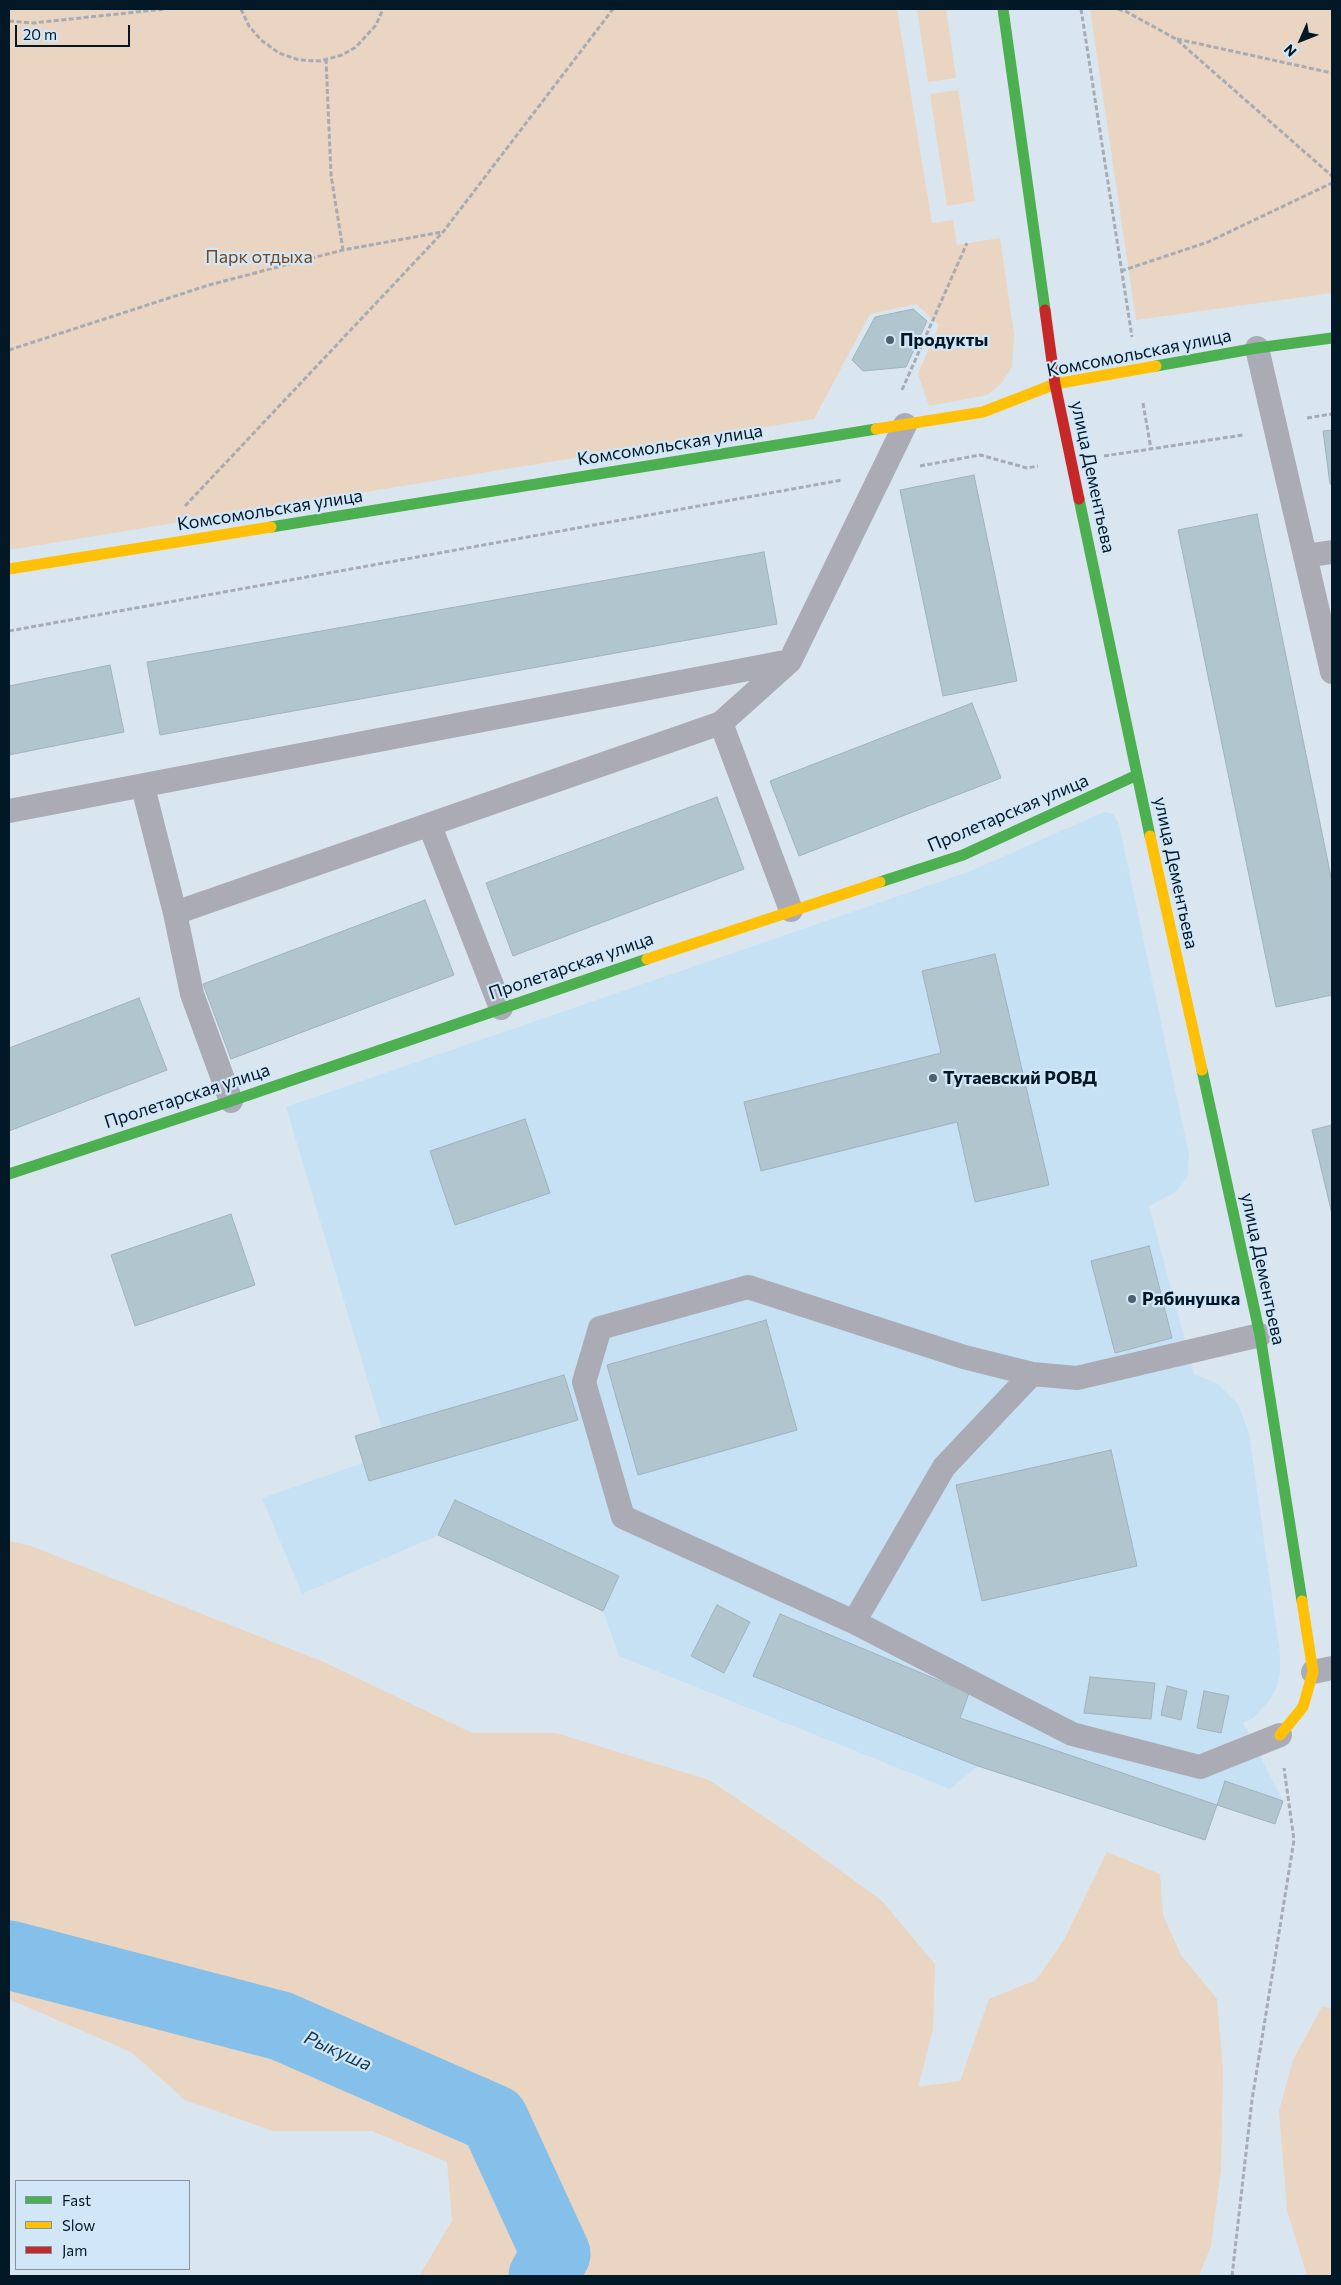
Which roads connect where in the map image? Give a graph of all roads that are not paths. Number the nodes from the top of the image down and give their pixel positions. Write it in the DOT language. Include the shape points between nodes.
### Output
graph roads {
  1 [pos="1003,9"];
  2 [pos="1332,338"];
  3 [pos="1257,348"];
  4 [pos="1055,384"];
  5 [pos="905,424"];
  6 [pos="1332,552"];
  7 [pos="1305,556"];
  8 [pos="9,569"];
  9 [pos="790,661"];
  10 [pos="1332,672"];
  11 [pos="721,723"];
  12 [pos="1137,775"];
  13 [pos="143,787"];
  14 [pos="9,811"];
  15 [pos="430,826"];
  16 [pos="791,910"];
  17 [pos="175,913"];
  18 [pos="502,1008"];
  19 [pos="231,1101"];
  20 [pos="9,1174"];
  21 [pos="1260,1334"];
  22 [pos="1032,1374"];
  23 [pos="854,1622"];
  24 [pos="1322,1670"];
  25 [pos="1280,1735"];
  1 -- 4 [label="street, улица Дементьева"];
  2 -- 3 [label="street, Комсомольская улица"];
  3 -- 4 [label="street, Комсомольская улица"];
  3 -- 7 [label="lane"];
  4 -- 5 [label="street, Комсомольская улица" via="983,412"];
  4 -- 12 [label="street, улица Дементьева"];
  5 -- 8 [label="street, Комсомольская улица"];
  5 -- 9 [label="lane"];
  6 -- 7 [label="lane"];
  7 -- 10 [label="lane"];
  9 -- 11 [label="lane"];
  9 -- 13 [label="lane"];
  11 -- 15 [label="lane"];
  11 -- 16 [label="lane"];
  12 -- 16 [label="street, Пролетарская улица" via="963,856"];
  12 -- 21 [label="street, улица Дементьева"];
  13 -- 14 [label="lane"];
  13 -- 17 [label="lane"];
  15 -- 17 [label="lane"];
  15 -- 18 [label="lane"];
  16 -- 18 [label="street, Пролетарская улица"];
  17 -- 19 [label="lane" via="192,994"];
  18 -- 19 [label="street, Пролетарская улица"];
  19 -- 20 [label="street, Пролетарская улица"];
  21 -- 22 [label="lane" via="1077,1378"];
  21 -- 24 [label="street, улица Дементьева"];
  22 -- 23 [label="lane" via="944,1466"];
  22 -- 23 [label="lane" via="964,1357 748,1287 600,1328 584,1382 623,1517"];
  23 -- 25 [label="lane" via="1072,1734 1200,1767"];
  24 -- 25 [label="street, улица Дементьева" via="1303,1707"];
}
